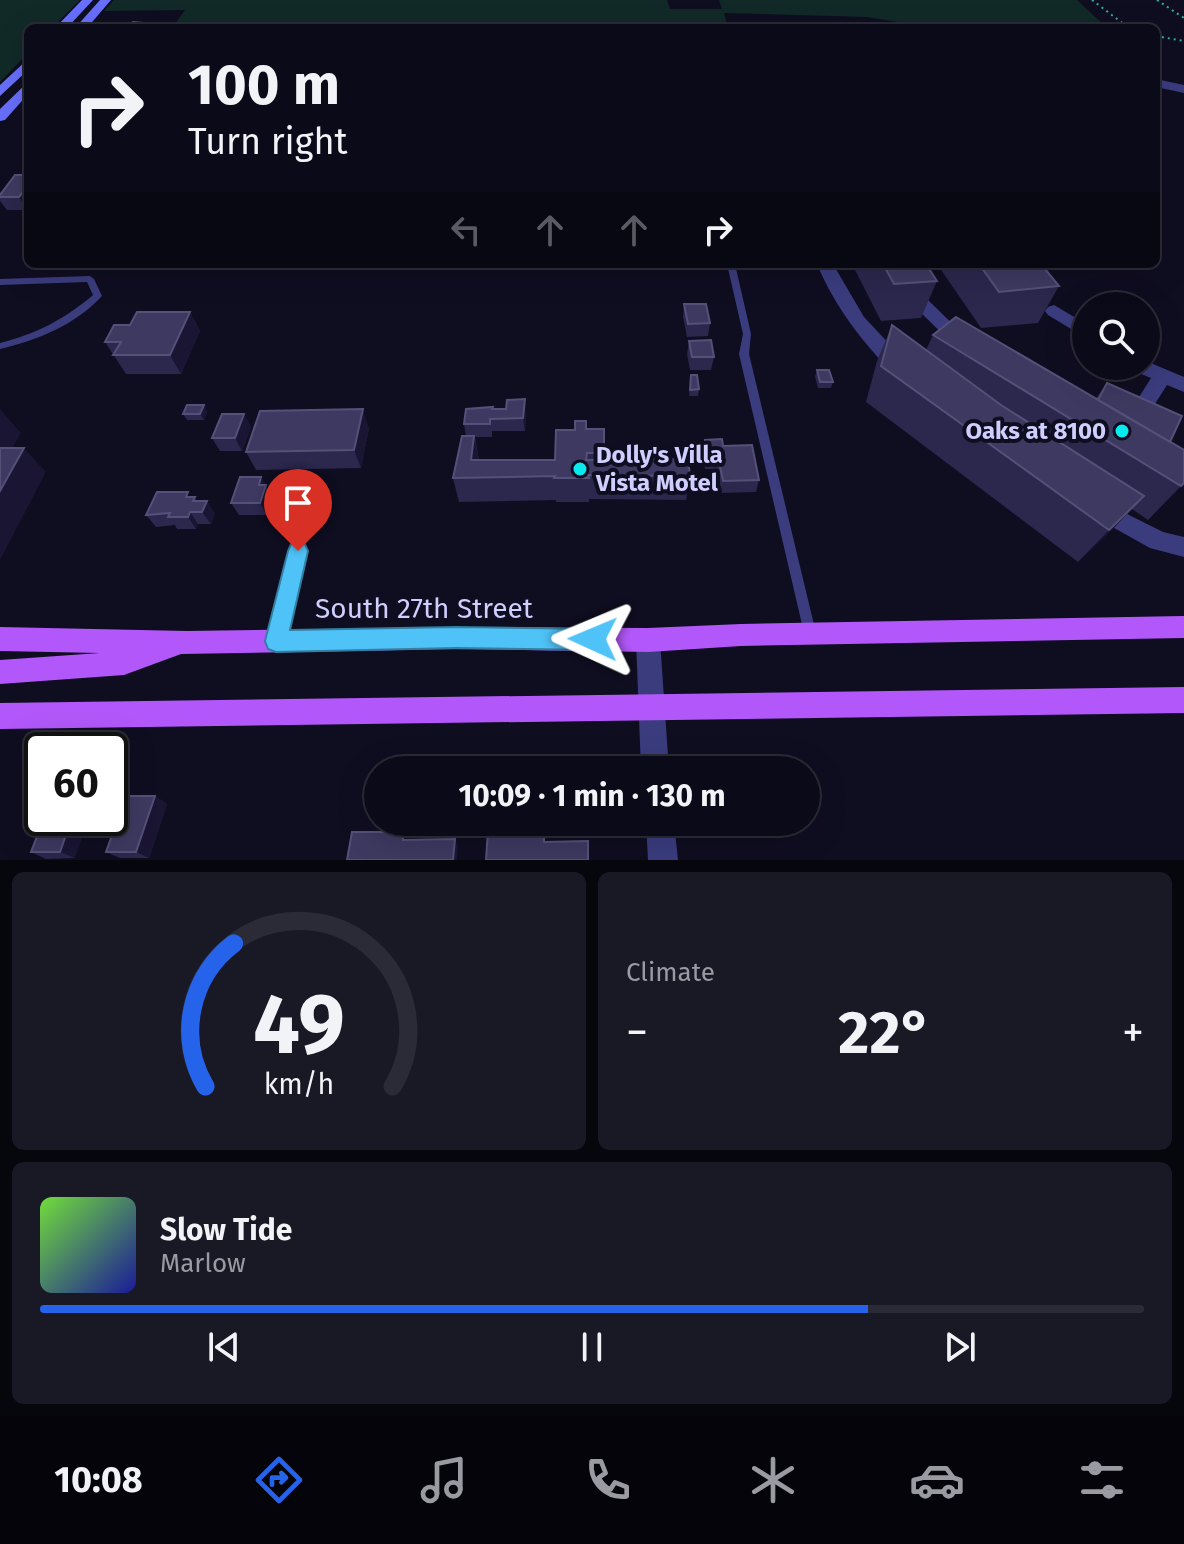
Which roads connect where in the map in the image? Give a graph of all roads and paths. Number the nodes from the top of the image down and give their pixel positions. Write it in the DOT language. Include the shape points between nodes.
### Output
graph roads {
  1 [pos="88,0"];
  2 [pos="106,0"];
  3 [pos="1092,0"];
  4 [pos="1157,0"];
  5 [pos="1184,18"];
  6 [pos="65,24"];
  7 [pos="85,24"];
  8 [pos="1124,24"];
  9 [pos="1160,37"];
  10 [pos="1184,41"];
  11 [pos="24,67"];
  12 [pos="1160,84"];
  13 [pos="1184,89"];
  14 [pos="24,90"];
  15 [pos="0,92"];
  16 [pos="0,117"];
  17 [pos="732,268"];
  18 [pos="826,268"];
  19 [pos="905,268"];
  20 [pos="0,282"];
  21 [pos="1054,311"];
  22 [pos="1072,323"];
  23 [pos="0,346"];
  24 [pos="979,359"];
  25 [pos="1162,377"];
  26 [pos="1184,385"];
  27 [pos="919,386"];
  28 [pos="1139,413"];
  29 [pos="1073,496"];
  30 [pos="1184,547"];
  31 [pos="298,551"];
  32 [pos="1184,627"];
  33 [pos="810,633"];
  34 [pos="1,639"];
  35 [pos="648,640"];
  36 [pos="276,641"];
  37 [pos="187,643"];
  38 [pos="0,672"];
  39 [pos="1184,700"];
  40 [pos="651,705"];
  41 [pos="0,716"];
  42 [pos="654,756"];
  43 [pos="661,836"];
  44 [pos="663,860"];
  1 -- 6 [label="street"];
  2 -- 7 [label="street"];
  3 -- 8 [label="path"];
  4 -- 5 [label="path"];
  9 -- 10 [label="path"];
  11 -- 15 [label="street"];
  12 -- 13 [label="street"];
  14 -- 16 [label="street"];
  17 -- 33 [label="lane" via="747,334 744,354"];
  18 -- 27 [label="street" via="877,346"];
  19 -- 24 [label="street" via="922,304"];
  20 -- 23 [label="lane" via="90,279 98,296 72,320"];
  21 -- 22 [label="street"];
  25 -- 26 [label="street"];
  25 -- 28 [label="street"];
  29 -- 30 [label="street" via="1158,541"];
  31 -- 36 [label="lane"];
  32 -- 33 [label="main road, South 27th Street"];
  33 -- 35 [label="main road, South 27th Street"];
  34 -- 37 [label="main road, South 27th Street"];
  35 -- 36 [label="main road, South 27th Street"];
  35 -- 40 [label="street"];
  36 -- 37 [label="main road, South 27th Street"];
  37 -- 38 [label="main road" via="124,663"];
  39 -- 40 [label="main road"];
  40 -- 41 [label="main road"];
  40 -- 42 [label="street"];
  43 -- 44 [label="street"];
}
